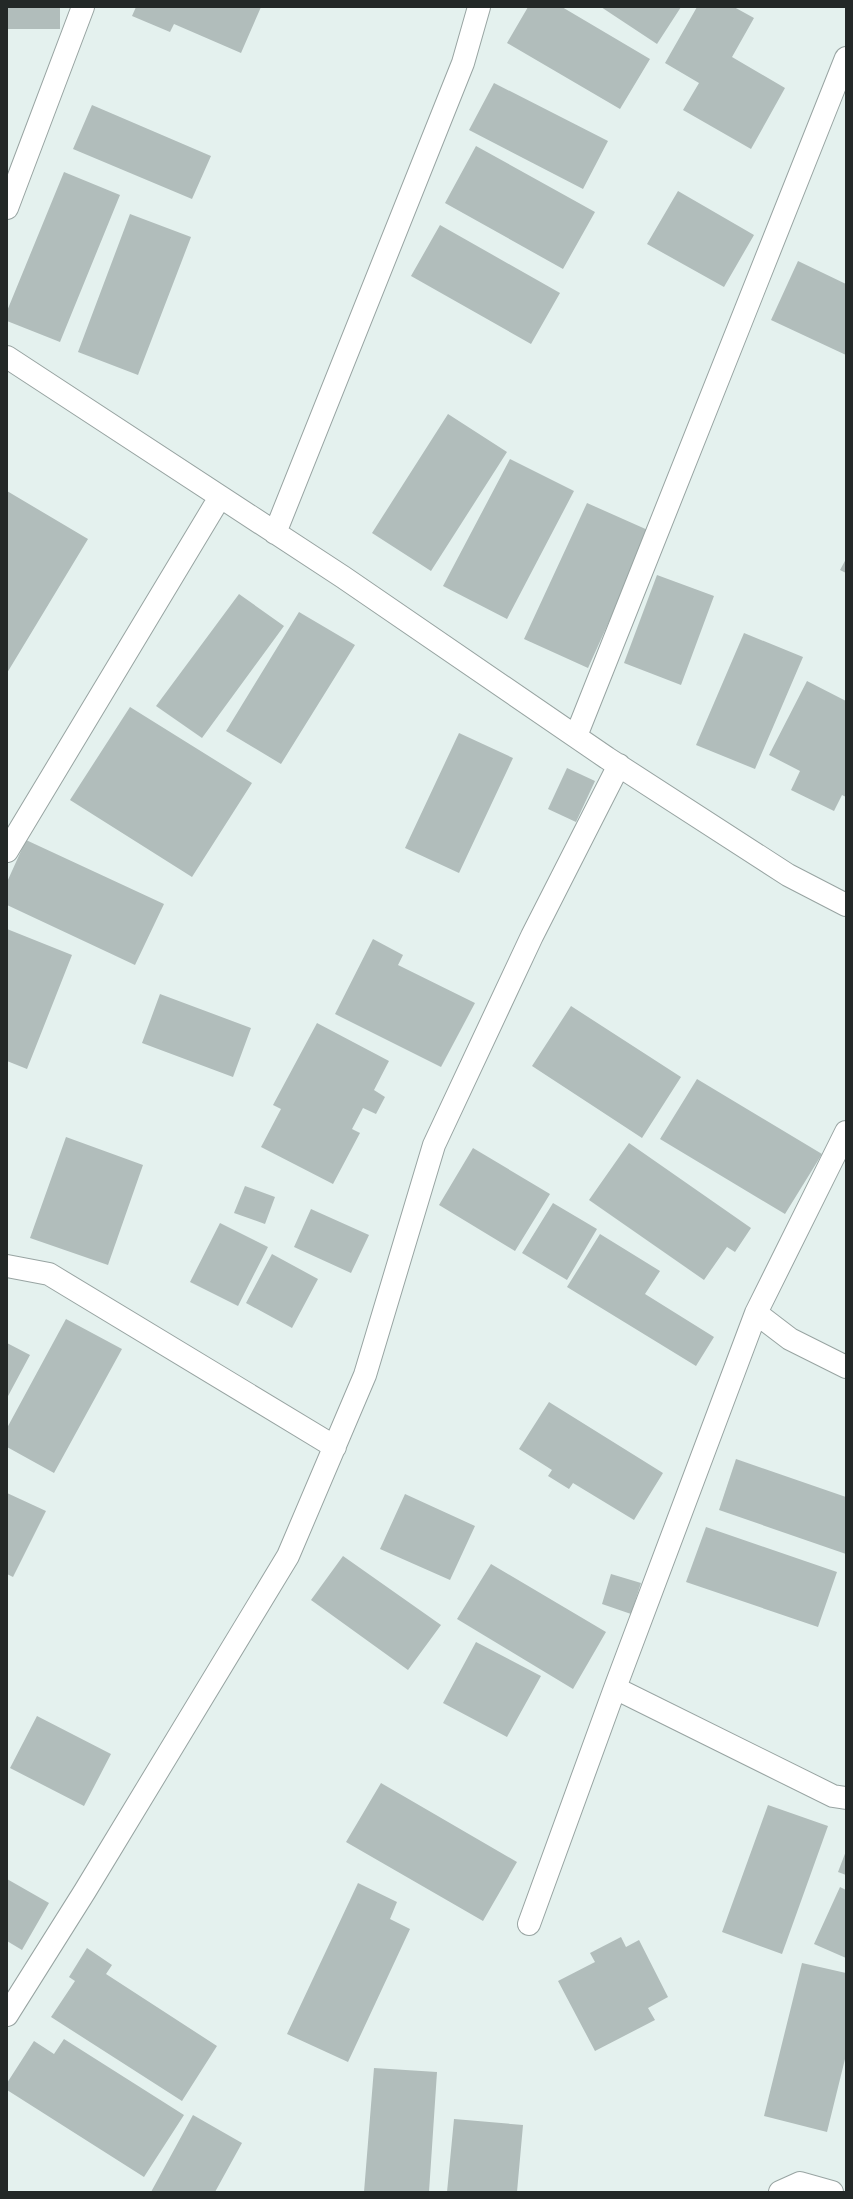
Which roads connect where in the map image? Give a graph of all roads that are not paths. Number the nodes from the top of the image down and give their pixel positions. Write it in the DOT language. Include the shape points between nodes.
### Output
graph roads {
  1 [pos="83,7"];
  2 [pos="479,7"];
  3 [pos="846,58"];
  4 [pos="7,208"];
  5 [pos="7,357"];
  6 [pos="220,497"];
  7 [pos="275,533"];
  8 [pos="576,736"];
  9 [pos="619,765"];
  10 [pos="7,851"];
  11 [pos="846,905"];
  12 [pos="846,1132"];
  13 [pos="7,1266"];
  14 [pos="756,1313"];
  15 [pos="846,1367"];
  16 [pos="335,1447"];
  17 [pos="615,1688"];
  18 [pos="846,1798"];
  19 [pos="529,1924"];
  20 [pos="7,2015"];
  21 [pos="780,2192"];
  22 [pos="832,2192"];
  1 -- 4 [label="street"];
  2 -- 7 [label="street" via="463,63"];
  3 -- 8 [label="street"];
  5 -- 6 [label="street"];
  6 -- 7 [label="street"];
  6 -- 10 [label="street"];
  7 -- 8 [label="street"];
  8 -- 9 [label="street"];
  9 -- 11 [label="street" via="788,875"];
  9 -- 16 [label="street" via="532,936 434,1145 365,1375"];
  12 -- 14 [label="street"];
  13 -- 16 [label="street" via="49,1274"];
  14 -- 15 [label="street" via="790,1339"];
  14 -- 17 [label="street"];
  16 -- 20 [label="street" via="288,1556"];
  17 -- 18 [label="street" via="833,1796"];
  17 -- 19 [label="street"];
  21 -- 22 [label="street" via="800,2183"];
}
